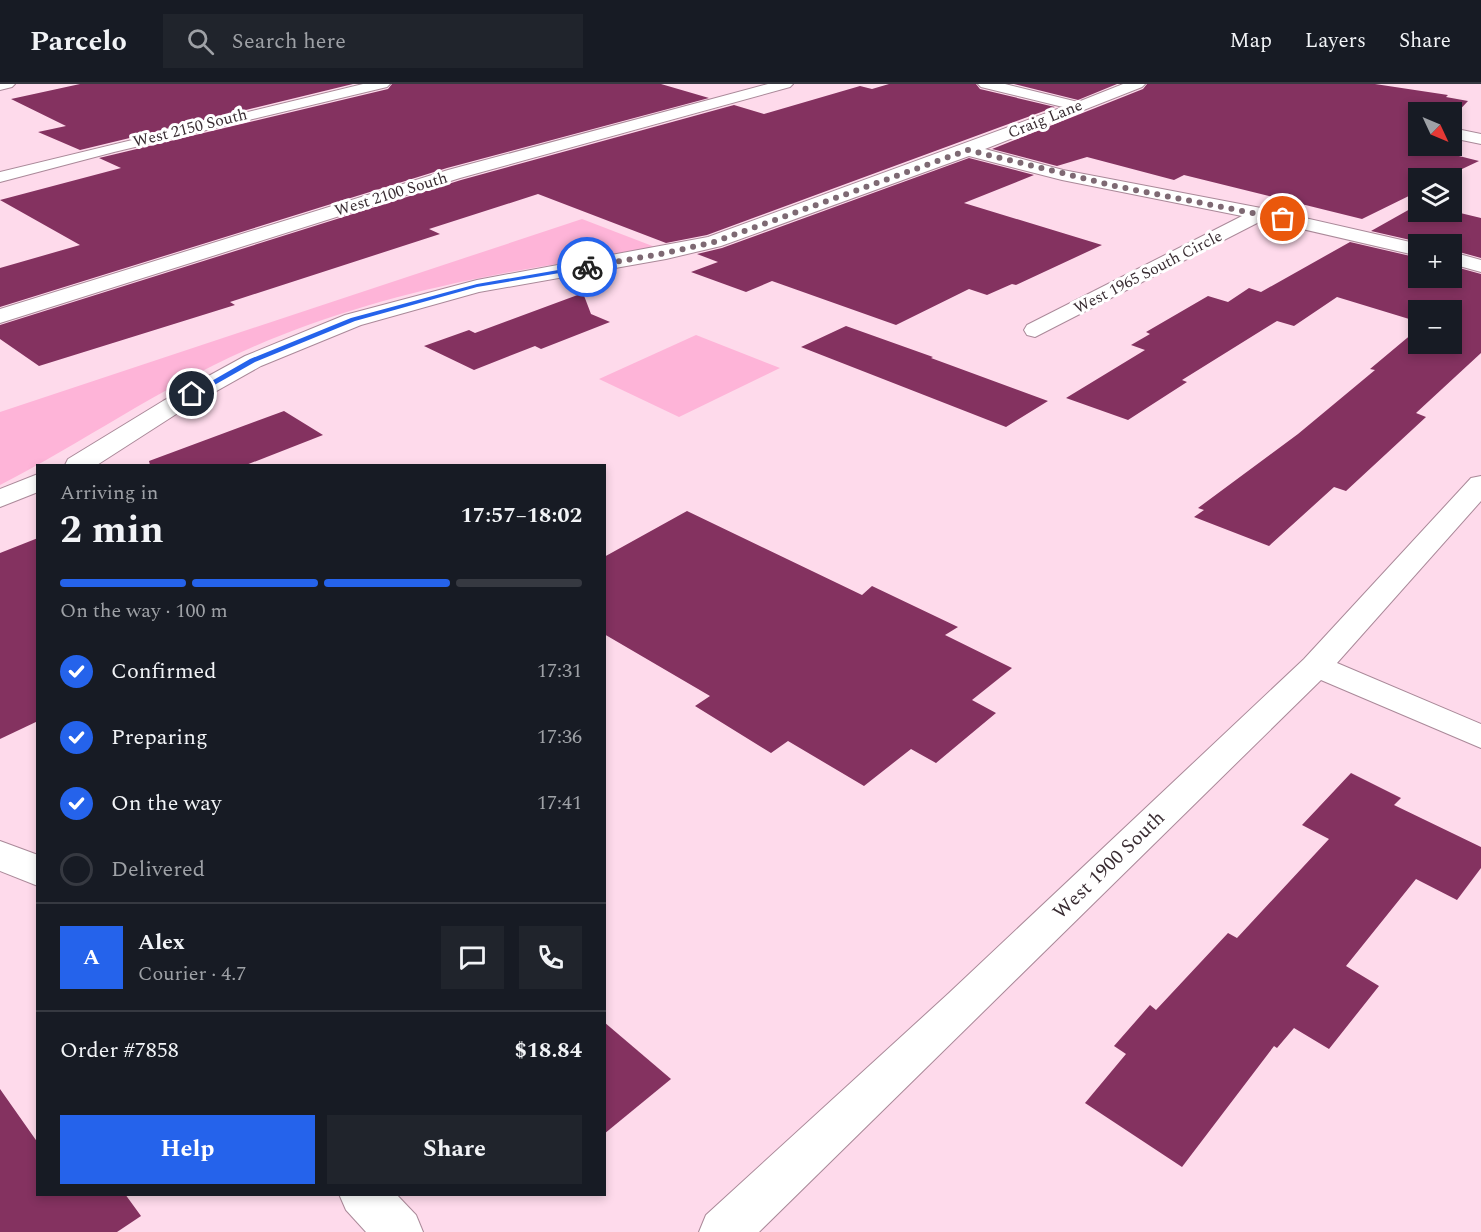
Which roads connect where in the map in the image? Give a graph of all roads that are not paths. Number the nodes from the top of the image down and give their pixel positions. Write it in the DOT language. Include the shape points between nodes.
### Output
graph roads {
  1 [pos="7,84"];
  2 [pos="382,84"];
  3 [pos="785,84"];
  4 [pos="986,84"];
  5 [pos="1137,84"];
  6 [pos="0,85"];
  7 [pos="1077,106"];
  8 [pos="1462,134"];
  9 [pos="1481,139"];
  10 [pos="968,150"];
  11 [pos="10,160"];
  12 [pos="29,170"];
  13 [pos="0,177"];
  14 [pos="1261,214"];
  15 [pos="1408,247"];
  16 [pos="1462,261"];
  17 [pos="1481,266"];
  18 [pos="0,316"];
  19 [pos="1035,330"];
  20 [pos="80,464"];
  21 [pos="36,483"];
  22 [pos="1481,484"];
  23 [pos="0,499"];
  24 [pos="1316,666"];
  25 [pos="1481,737"];
  26 [pos="0,855"];
  27 [pos="36,871"];
  28 [pos="366,1196"];
  29 [pos="398,1232"];
  30 [pos="724,1232"];
  1 -- 6 [label="street"];
  2 -- 12 [label="street, West 2150 South"];
  3 -- 18 [label="street, West 2100 South" via="454,174"];
  4 -- 7 [label="street"];
  5 -- 7 [label="street, Craig Lane"];
  7 -- 10 [label="street, Craig Lane"];
  8 -- 9 [label="street"];
  10 -- 14 [label="street" via="1104,184"];
  10 -- 20 [label="street, Craig Lane" via="714,242 477,286 353,320 253,361"];
  11 -- 12 [label="street"];
  12 -- 13 [label="street, West 2150 South"];
  14 -- 15 [label="street"];
  14 -- 19 [label="street, West 1965 South Circle"];
  16 -- 17 [label="street"];
  21 -- 23 [label="street"];
  22 -- 24 [label="street, West 1900 South"];
  24 -- 25 [label="street"];
  24 -- 30 [label="street, West 1900 South"];
  26 -- 27 [label="street"];
  28 -- 29 [label="street"];
}
